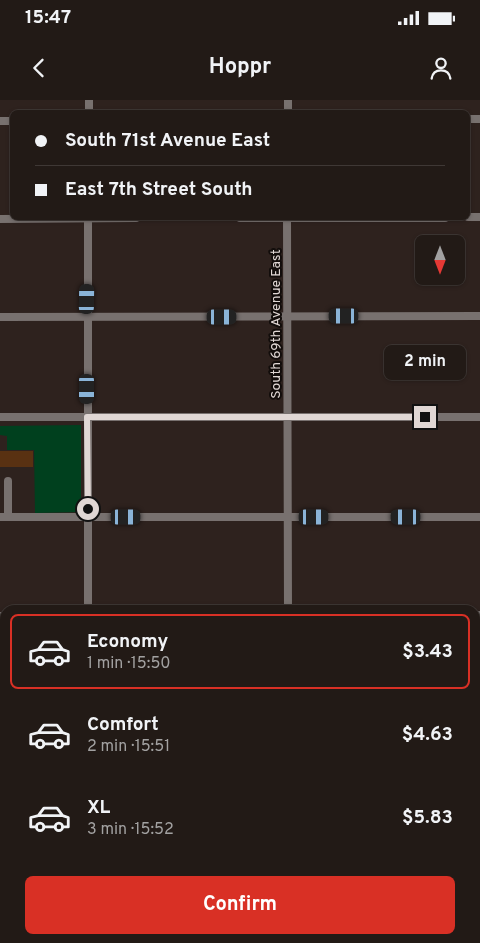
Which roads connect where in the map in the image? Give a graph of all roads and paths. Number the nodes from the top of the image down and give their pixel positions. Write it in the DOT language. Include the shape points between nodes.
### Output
graph roads {
  1 [pos="88,220"];
  2 [pos="287,220"];
  3 [pos="480,316"];
  4 [pos="0,317"];
  5 [pos="87,317"];
  6 [pos="288,317"];
  7 [pos="0,417"];
  8 [pos="87,417"];
  9 [pos="287,417"];
  10 [pos="480,417"];
  11 [pos="8,482"];
  12 [pos="480,516"];
  13 [pos="4,517"];
  14 [pos="88,517"];
  15 [pos="288,517"];
  16 [pos="88,605"];
  17 [pos="288,605"];
  1 -- 5 [label="street"];
  2 -- 6 [label="street, South 69th Avenue East"];
  3 -- 6 [label="street"];
  4 -- 5 [label="street"];
  5 -- 6 [label="street"];
  5 -- 8 [label="street"];
  6 -- 9 [label="street, South 69th Avenue East"];
  7 -- 8 [label="street"];
  8 -- 9 [label="street"];
  8 -- 14 [label="street"];
  9 -- 10 [label="street"];
  9 -- 15 [label="street, South 69th Avenue East"];
  11 -- 13 [label="street"];
  12 -- 15 [label="street"];
  13 -- 14 [label="street"];
  14 -- 15 [label="street"];
  14 -- 16 [label="street"];
  15 -- 17 [label="street, South 69th Avenue East"];
}
